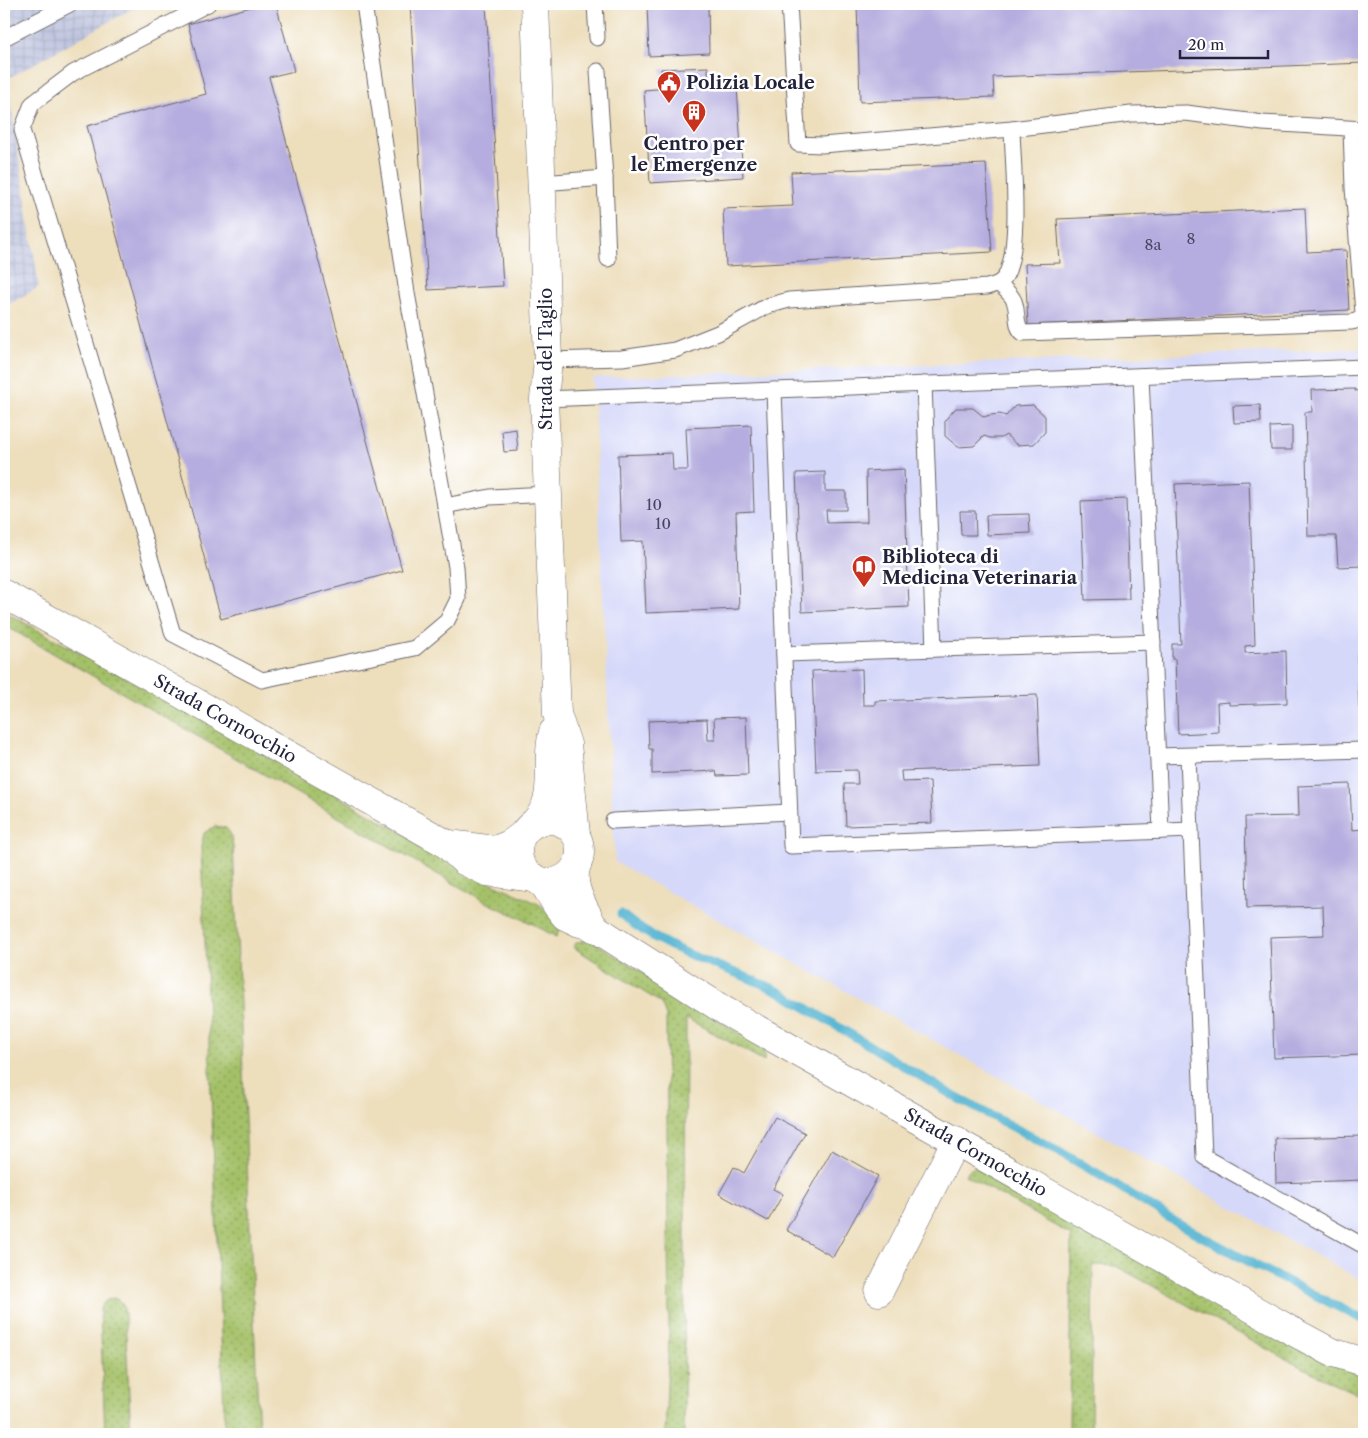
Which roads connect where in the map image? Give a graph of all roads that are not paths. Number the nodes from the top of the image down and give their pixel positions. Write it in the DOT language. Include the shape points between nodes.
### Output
graph roads {
  1 [pos="70,4"];
  2 [pos="208,4"];
  3 [pos="364,4"];
  4 [pos="535,4"];
  5 [pos="595,4"];
  6 [pos="789,4"];
  7 [pos="4,38"];
  8 [pos="597,38"];
  9 [pos="598,71"];
  10 [pos="1358,129"];
  11 [pos="1012,130"];
  12 [pos="605,178"];
  13 [pos="542,183"];
  14 [pos="608,259"];
  15 [pos="999,284"];
  16 [pos="548,360"];
  17 [pos="1364,367"];
  18 [pos="1141,376"];
  19 [pos="924,384"];
  20 [pos="774,390"];
  21 [pos="544,399"];
  22 [pos="548,494"];
  23 [pos="445,506"];
  24 [pos="4,594"];
  25 [pos="1153,642"];
  26 [pos="934,649"];
  27 [pos="784,654"];
  28 [pos="557,714"];
  29 [pos="1364,750"];
  30 [pos="1158,756"];
  31 [pos="1188,756"];
  32 [pos="789,812"];
  33 [pos="613,821"];
  34 [pos="1192,830"];
  35 [pos="526,831"];
  36 [pos="1161,831"];
  37 [pos="576,835"];
  38 [pos="445,843"];
  39 [pos="577,864"];
  40 [pos="535,878"];
  41 [pos="594,928"];
  42 [pos="956,1140"];
  43 [pos="1364,1246"];
  44 [pos="879,1292"];
  45 [pos="1364,1362"];
  1 -- 7 [label="lane"];
  2 -- 23 [label="lane" via="74,73 32,104 22,130 173,634 262,680 415,648 447,621 458,599"];
  3 -- 23 [label="lane" via="407,293"];
  4 -- 13 [label="street, Strada del Taglio"];
  5 -- 8 [label="lane"];
  6 -- 11 [label="lane" via="798,144 822,145"];
  9 -- 12 [label="lane"];
  10 -- 11 [label="lane" via="1263,123 1186,113 1131,114"];
  10 -- 15 [label="lane" via="1353,188 1363,312 1358,321 1023,333 1019,330 1013,299"];
  11 -- 15 [label="lane" via="1015,223 1012,258 1006,276"];
  12 -- 13 [label="lane"];
  12 -- 14 [label="lane"];
  13 -- 16 [label="street, Strada del Taglio"];
  15 -- 16 [label="lane" via="789,300 767,306 718,333 675,350 622,358"];
  16 -- 21 [label="street, Strada del Taglio"];
  17 -- 18 [label="lane"];
  18 -- 19 [label="lane"];
  18 -- 25 [label="lane"];
  19 -- 20 [label="lane"];
  19 -- 26 [label="lane"];
  20 -- 21 [label="lane"];
  20 -- 27 [label="lane"];
  21 -- 22 [label="street, Strada del Taglio"];
  22 -- 23 [label="lane" via="490,497"];
  22 -- 28 [label="street, Strada del Taglio"];
  24 -- 38 [label="street, Strada Cornocchio"];
  25 -- 26 [label="lane"];
  25 -- 30 [label="lane"];
  26 -- 27 [label="lane"];
  27 -- 32 [label="lane"];
  28 -- 35 [label="street, Strada del Taglio" via="551,739 547,804"];
  28 -- 37 [label="street, Strada del Taglio" via="566,739"];
  29 -- 31 [label="lane"];
  30 -- 31 [label="lane"];
  30 -- 36 [label="lane"];
  31 -- 34 [label="lane"];
  32 -- 33 [label="lane"];
  32 -- 36 [label="lane" via="791,846"];
  34 -- 36 [label="lane"];
  34 -- 43 [label="lane" via="1204,1158"];
  35 -- 37 [label="street, Strada Cornocchio" via="538,821 549,820 560,821"];
  35 -- 38 [label="street, Strada Cornocchio" via="510,844 495,850"];
  35 -- 40 [label="street, Strada Cornocchio" via="518,845 518,856 527,873"];
  37 -- 39 [label="street" via="580,845"];
  38 -- 40 [label="street, Strada Cornocchio" via="464,861 487,872"];
  39 -- 40 [label="street, Strada Cornocchio" via="564,878 544,881"];
  39 -- 41 [label="street" via="574,873 576,887"];
  40 -- 41 [label="street, Strada Cornocchio" via="545,886 565,916"];
  41 -- 42 [label="street, Strada Cornocchio" via="705,999"];
  42 -- 44 [label="street"];
  42 -- 45 [label="street, Strada Cornocchio" via="1292,1331 1332,1352"];
}
